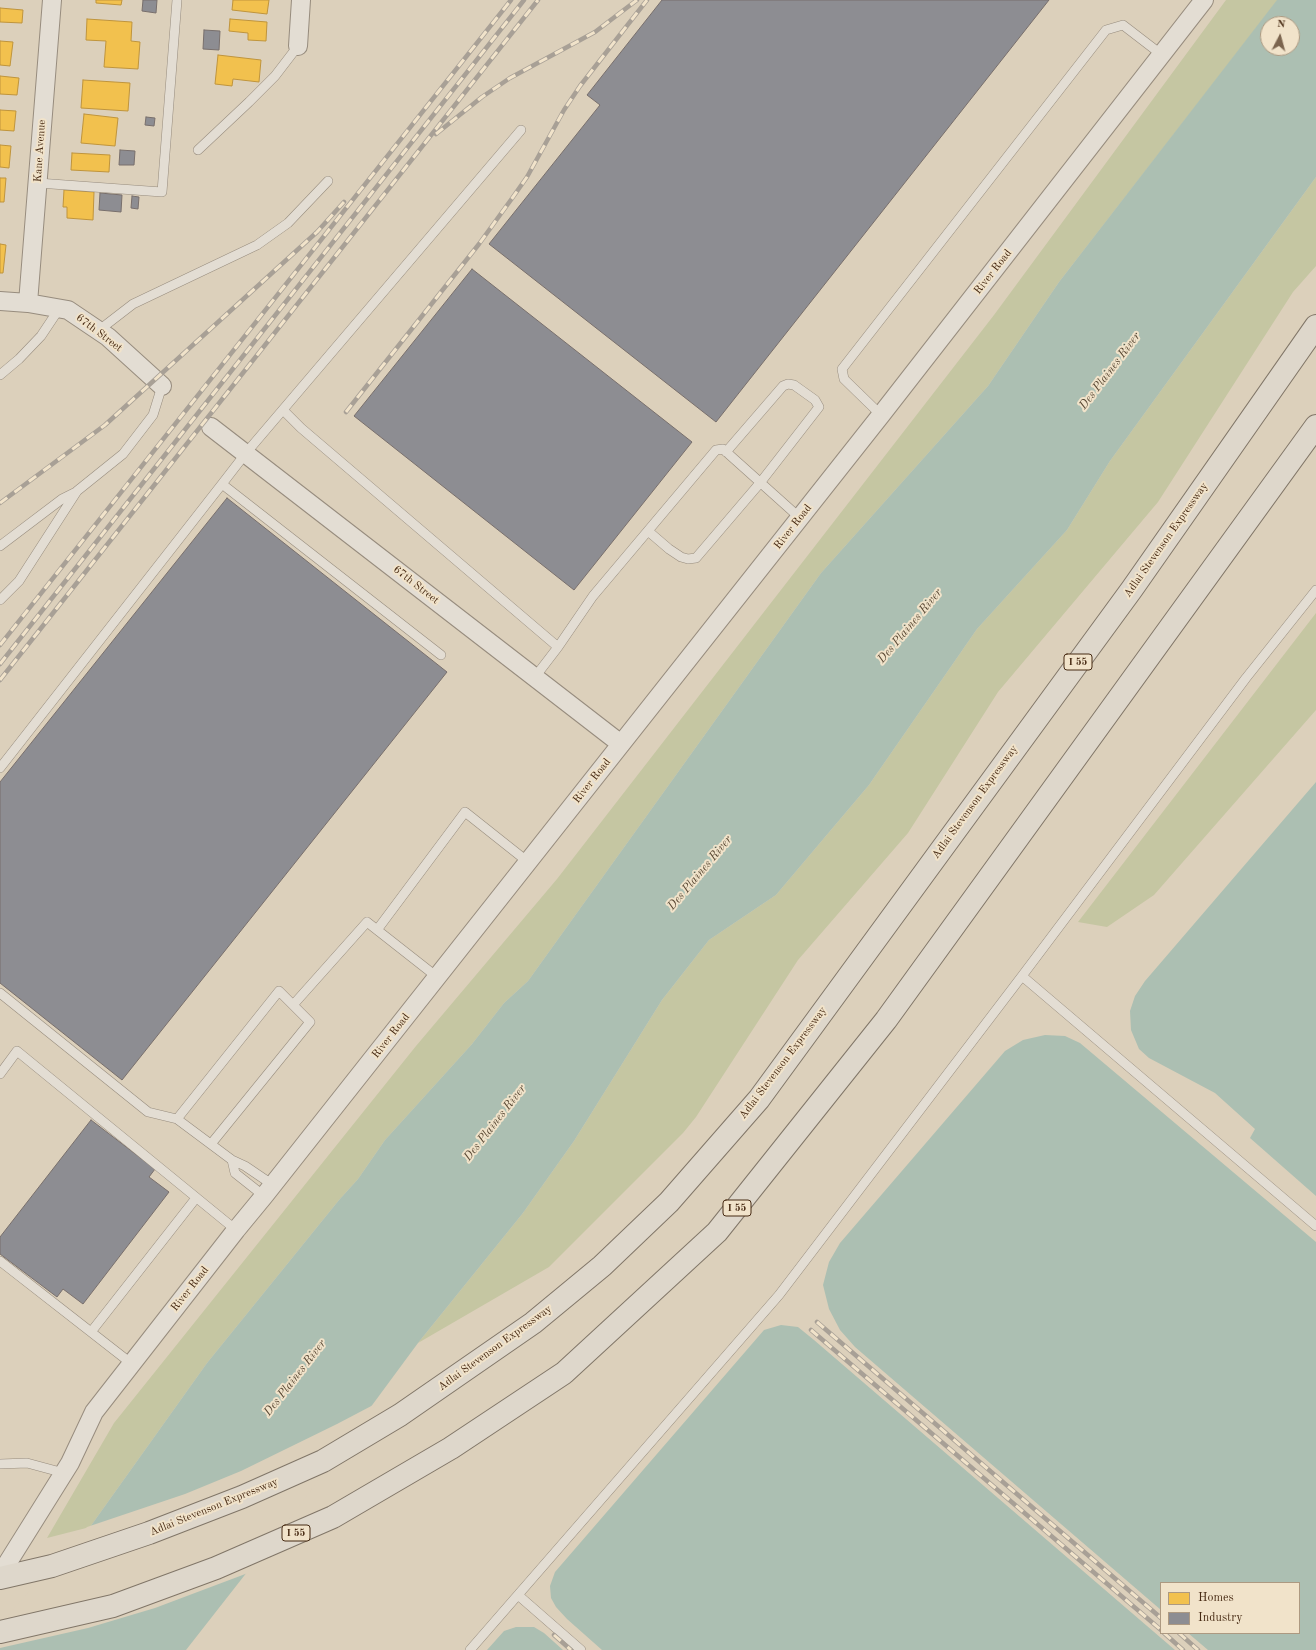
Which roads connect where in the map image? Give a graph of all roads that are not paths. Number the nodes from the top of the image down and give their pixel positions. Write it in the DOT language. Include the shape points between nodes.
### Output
graph roads {
  1 [pos="52,0"];
  2 [pos="177,0"];
  3 [pos="301,0"];
  4 [pos="1204,0"];
  5 [pos="298,46"];
  6 [pos="1162,55"];
  7 [pos="521,130"];
  8 [pos="198,150"];
  9 [pos="328,181"];
  10 [pos="38,183"];
  11 [pos="0,301"];
  12 [pos="28,303"];
  13 [pos="59,309"];
  14 [pos="1316,326"];
  15 [pos="98,331"];
  16 [pos="0,375"];
  17 [pos="162,386"];
  18 [pos="283,410"];
  19 [pos="882,415"];
  20 [pos="1316,426"];
  21 [pos="211,427"];
  22 [pos="726,452"];
  23 [pos="246,454"];
  24 [pos="222,484"];
  25 [pos="760,484"];
  26 [pos="78,491"];
  27 [pos="800,518"];
  28 [pos="648,531"];
  29 [pos="0,546"];
  30 [pos="1316,590"];
  31 [pos="0,600"];
  32 [pos="558,647"];
  33 [pos="441,655"];
  34 [pos="535,677"];
  35 [pos="621,744"];
  36 [pos="0,768"];
  37 [pos="528,862"];
  38 [pos="377,930"];
  39 [pos="1022,976"];
  40 [pos="437,977"];
  41 [pos="0,993"];
  42 [pos="293,1005"];
  43 [pos="0,1074"];
  44 [pos="177,1119"];
  45 [pos="211,1144"];
  46 [pos="232,1160"];
  47 [pos="269,1191"];
  48 [pos="196,1198"];
  49 [pos="1316,1226"];
  50 [pos="236,1230"];
  51 [pos="0,1261"];
  52 [pos="91,1332"];
  53 [pos="132,1364"];
  54 [pos="0,1464"];
  55 [pos="64,1473"];
  56 [pos="0,1576"];
  57 [pos="518,1594"];
  58 [pos="0,1632"];
  59 [pos="470,1650"];
  60 [pos="581,1650"];
  1 -- 10 [label="street, Kane Avenue"];
  2 -- 10 [label="lane" via="162,192"];
  3 -- 5 [label="street"];
  4 -- 6 [label="street, River Road"];
  5 -- 8 [label="lane" via="275,76"];
  6 -- 19 [label="street, River Road"];
  6 -- 19 [label="lane" via="1123,25 1106,30 842,369 844,379"];
  7 -- 18 [label="lane"];
  9 -- 15 [label="lane" via="288,223 257,245 133,304"];
  10 -- 12 [label="street, Kane Avenue"];
  11 -- 12 [label="street, 67th Street"];
  12 -- 13 [label="street, 67th Street"];
  13 -- 15 [label="street, 67th Street" via="68,310"];
  13 -- 16 [label="lane" via="41,336 19,360"];
  14 -- 56 [label="highway, Adlai Stevenson Expressway / I 55" via="1132,589 759,1099 669,1202 602,1266 533,1323 400,1415 323,1461 242,1497 149,1533 52,1566"];
  15 -- 17 [label="street, 67th Street"];
  17 -- 26 [label="lane" via="153,415 123,454"];
  18 -- 23 [label="lane"];
  18 -- 32 [label="lane"];
  19 -- 27 [label="street, River Road"];
  20 -- 58 [label="highway, I 55" via="886,1020 717,1232 564,1374 451,1448 334,1516 216,1568 113,1606"];
  21 -- 23 [label="street, 67th Street"];
  22 -- 25 [label="lane"];
  22 -- 25 [label="lane" via="783,386 794,385 815,400 819,407 816,412"];
  22 -- 28 [label="lane" via="723,449 716,450"];
  23 -- 24 [label="lane"];
  23 -- 34 [label="street, 67th Street"];
  24 -- 33 [label="lane"];
  24 -- 36 [label="lane"];
  25 -- 27 [label="lane"];
  25 -- 28 [label="lane" via="696,558 681,557"];
  26 -- 29 [label="lane" via="62,499"];
  26 -- 31 [label="lane" via="19,581"];
  27 -- 35 [label="street, River Road"];
  28 -- 32 [label="lane" via="593,596"];
  30 -- 39 [label="lane" via="1241,685"];
  32 -- 34 [label="lane"];
  34 -- 35 [label="street, 67th Street"];
  35 -- 37 [label="street, River Road"];
  37 -- 38 [label="lane" via="464,812"];
  37 -- 40 [label="street, River Road"];
  38 -- 40 [label="lane"];
  38 -- 42 [label="lane" via="367,922"];
  39 -- 49 [label="lane"];
  39 -- 57 [label="lane" via="779,1295"];
  40 -- 47 [label="street, River Road"];
  41 -- 44 [label="lane" via="148,1112"];
  42 -- 44 [label="lane" via="279,991"];
  42 -- 45 [label="lane" via="310,1022"];
  43 -- 48 [label="lane" via="17,1051"];
  44 -- 45 [label="lane"];
  45 -- 46 [label="lane"];
  46 -- 47 [label="lane" via="245,1166"];
  46 -- 47 [label="lane" via="235,1173"];
  47 -- 50 [label="street, River Road"];
  48 -- 50 [label="lane"];
  48 -- 52 [label="lane"];
  50 -- 53 [label="street, River Road"];
  51 -- 52 [label="lane"];
  52 -- 53 [label="lane"];
  53 -- 55 [label="street, River Road" via="94,1412"];
  54 -- 55 [label="lane" via="27,1462"];
  55 -- 56 [label="street, River Road"];
  57 -- 59 [label="lane"];
  57 -- 60 [label="lane"];
}
